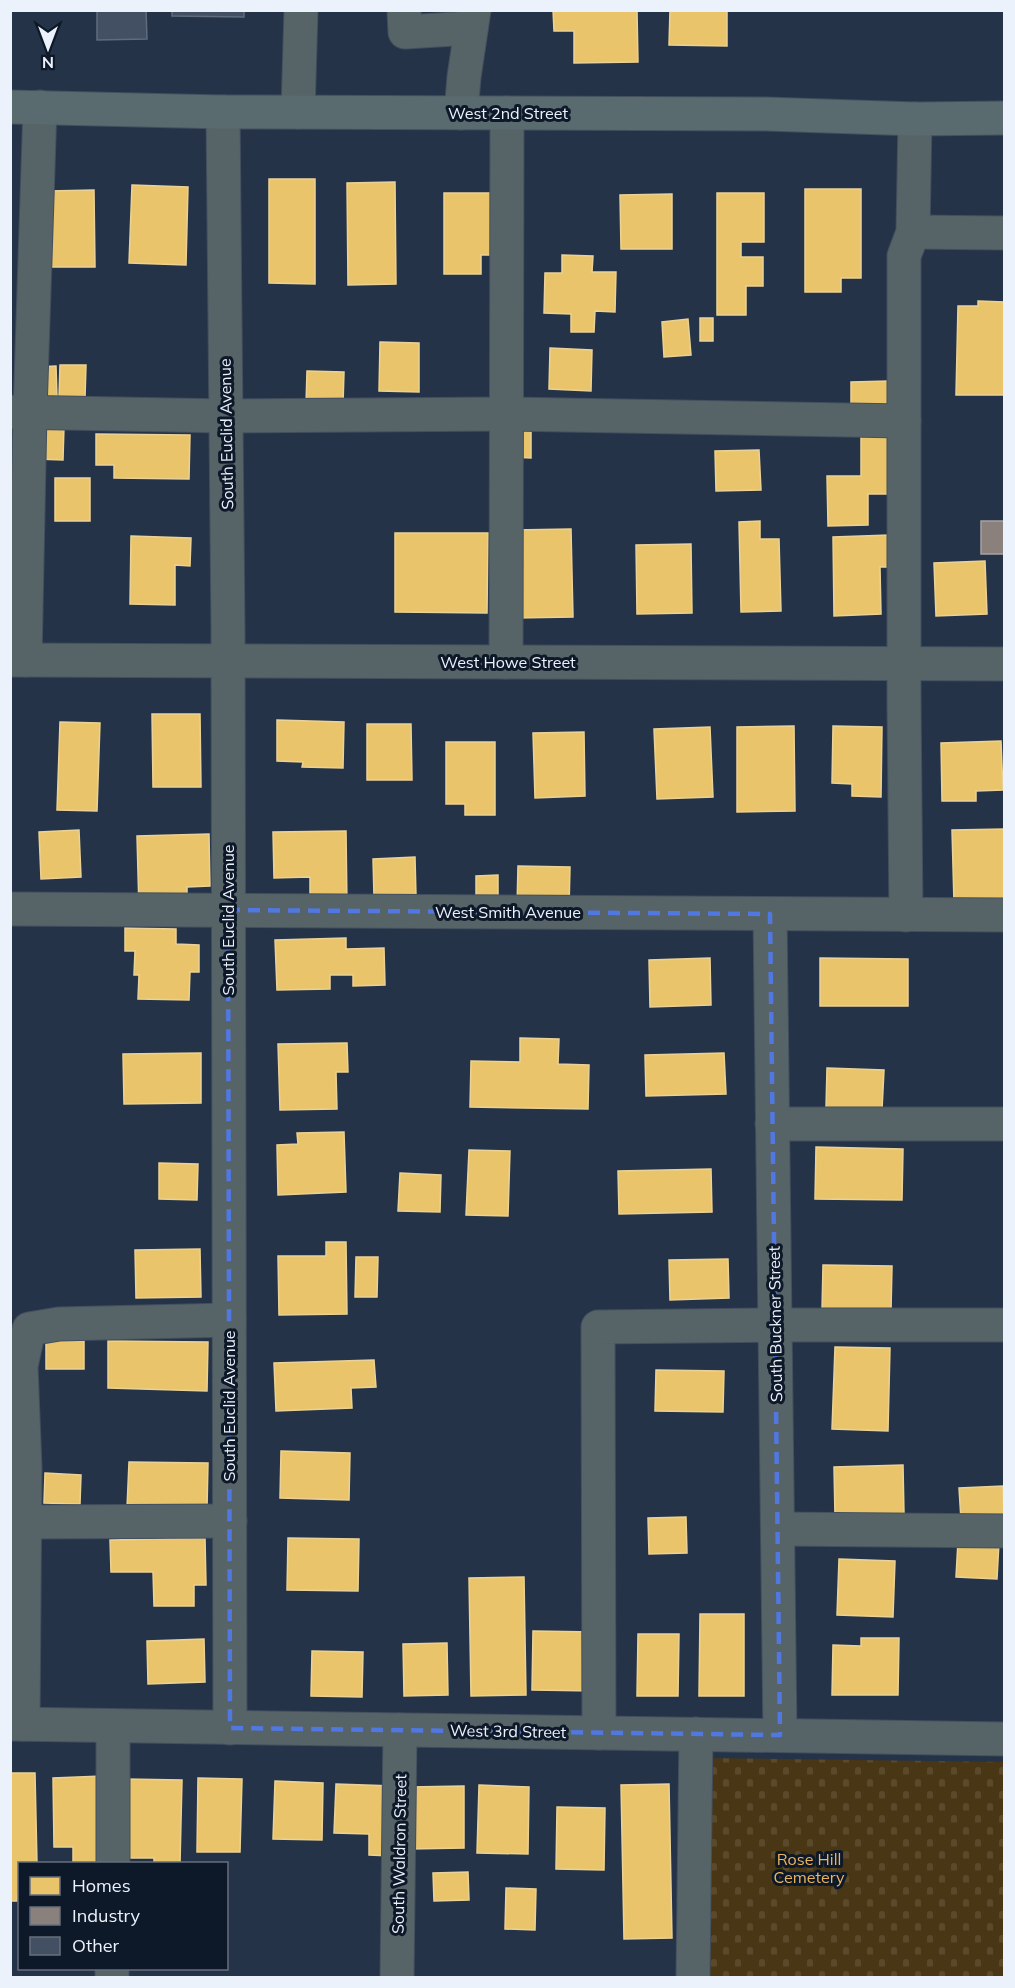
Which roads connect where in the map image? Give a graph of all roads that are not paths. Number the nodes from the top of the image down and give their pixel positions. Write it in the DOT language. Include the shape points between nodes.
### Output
graph roads {
  1 [pos="301,10"];
  2 [pos="404,10"];
  3 [pos="473,19"];
  4 [pos="25,107"];
  5 [pos="223,112"];
  6 [pos="298,112"];
  7 [pos="461,113"];
  8 [pos="507,113"];
  9 [pos="1005,118"];
  10 [pos="915,119"];
  11 [pos="913,232"];
  12 [pos="1005,233"];
  13 [pos="20,412"];
  14 [pos="506,414"];
  15 [pos="226,416"];
  16 [pos="904,421"];
  17 [pos="18,660"];
  18 [pos="228,660"];
  19 [pos="506,662"];
  20 [pos="904,664"];
  21 [pos="1005,664"];
  22 [pos="10,909"];
  23 [pos="228,910"];
  24 [pos="770,914"];
  25 [pos="906,915"];
  26 [pos="1005,915"];
  27 [pos="772,1124"];
  28 [pos="1005,1124"];
  29 [pos="229,1320"];
  30 [pos="775,1325"];
  31 [pos="1005,1325"];
  32 [pos="230,1521"];
  33 [pos="25,1522"];
  34 [pos="778,1529"];
  35 [pos="1005,1531"];
  36 [pos="17,1724"];
  37 [pos="113,1726"];
  38 [pos="230,1728"];
  39 [pos="400,1730"];
  40 [pos="599,1733"];
  41 [pos="696,1734"];
  42 [pos="780,1736"];
  43 [pos="1005,1739"];
  44 [pos="112,1862"];
  45 [pos="397,1977"];
  46 [pos="693,1977"];
  1 -- 6 [label="street"];
  2 -- 3 [label="street" via="405,32"];
  3 -- 7 [label="street"];
  4 -- 5 [label="main road, West 2nd Street"];
  4 -- 13 [label="street"];
  5 -- 6 [label="main road, West 2nd Street"];
  5 -- 15 [label="street, South Euclid Avenue"];
  6 -- 7 [label="main road, West 2nd Street"];
  7 -- 8 [label="main road, West 2nd Street"];
  8 -- 10 [label="main road, West 2nd Street"];
  8 -- 14 [label="street"];
  9 -- 10 [label="main road, West 2nd Street"];
  10 -- 11 [label="street"];
  11 -- 12 [label="street"];
  11 -- 16 [label="street" via="904,256"];
  13 -- 15 [label="street"];
  13 -- 17 [label="street"];
  14 -- 15 [label="street"];
  14 -- 16 [label="street"];
  14 -- 19 [label="street"];
  15 -- 18 [label="street, South Euclid Avenue"];
  16 -- 20 [label="street"];
  17 -- 18 [label="street, West Howe Street"];
  18 -- 19 [label="street, West Howe Street"];
  18 -- 23 [label="street, South Euclid Avenue"];
  19 -- 20 [label="street, West Howe Street"];
  20 -- 21 [label="street, West Howe Street"];
  20 -- 25 [label="street"];
  22 -- 23 [label="street, West Smith Avenue"];
  23 -- 24 [label="street, West Smith Avenue"];
  23 -- 29 [label="street, South Euclid Avenue"];
  24 -- 25 [label="street, West Smith Avenue"];
  24 -- 27 [label="street, South Buckner Street"];
  25 -- 26 [label="street, West Smith Avenue"];
  27 -- 28 [label="street"];
  27 -- 30 [label="street, South Buckner Street"];
  29 -- 32 [label="street, South Euclid Avenue"];
  29 -- 33 [label="street" via="59,1324 29,1329 21,1366"];
  30 -- 31 [label="street"];
  30 -- 34 [label="street, South Buckner Street"];
  30 -- 40 [label="street" via="598,1327"];
  32 -- 33 [label="street"];
  32 -- 38 [label="street, South Euclid Avenue"];
  33 -- 36 [label="street"];
  34 -- 35 [label="street"];
  34 -- 42 [label="street, South Buckner Street"];
  36 -- 37 [label="street, West 3rd Street"];
  37 -- 38 [label="street, West 3rd Street"];
  37 -- 44 [label="street"];
  38 -- 39 [label="street, West 3rd Street"];
  39 -- 40 [label="street, West 3rd Street"];
  39 -- 45 [label="street, South Waldron Street"];
  40 -- 41 [label="street, West 3rd Street"];
  41 -- 42 [label="street, West 3rd Street"];
  41 -- 46 [label="street"];
  42 -- 43 [label="street, West 3rd Street"];
}
